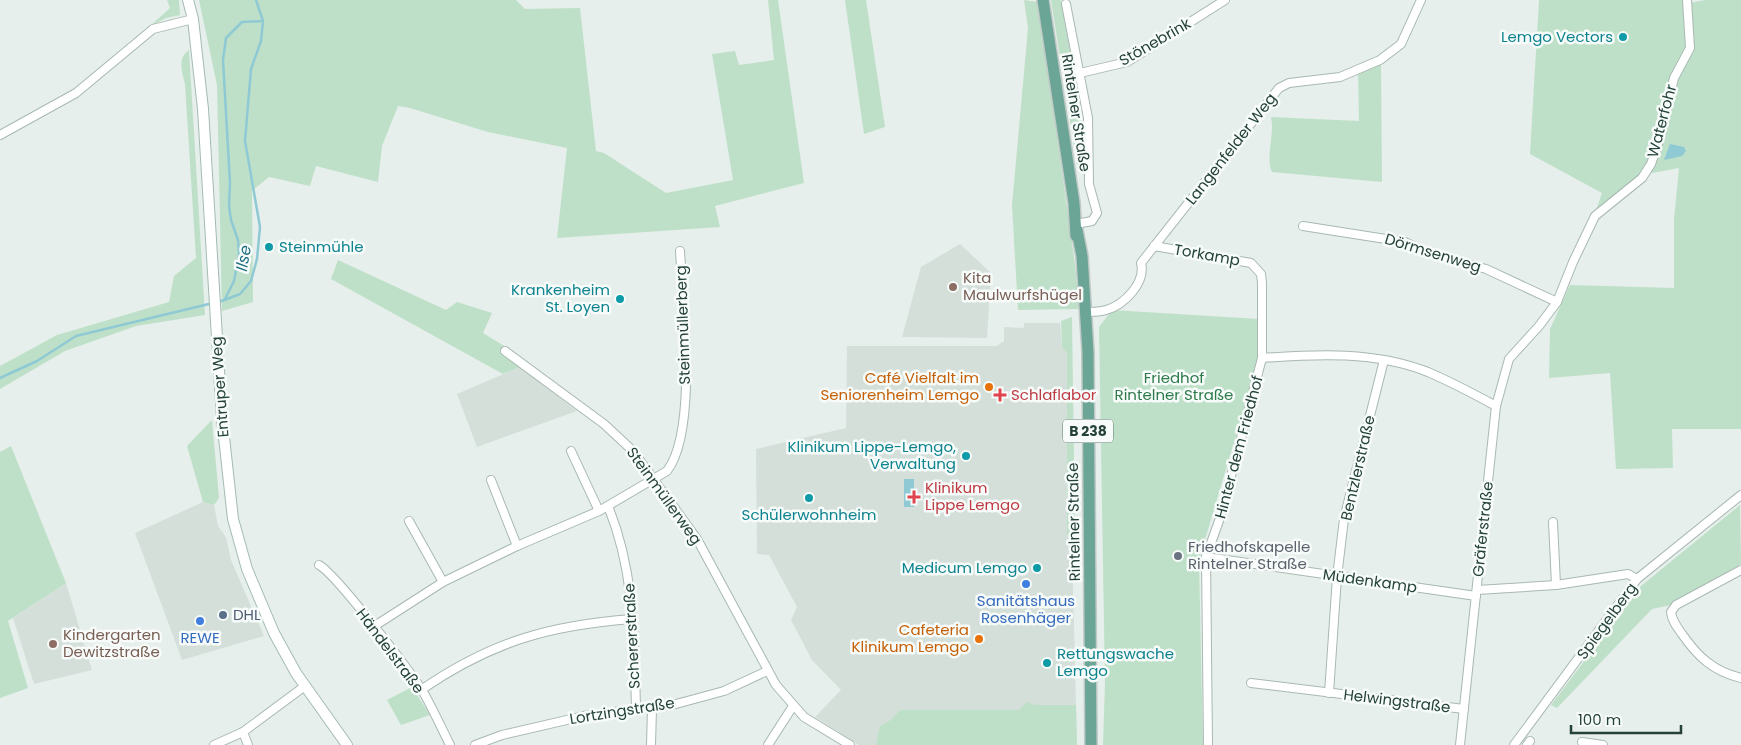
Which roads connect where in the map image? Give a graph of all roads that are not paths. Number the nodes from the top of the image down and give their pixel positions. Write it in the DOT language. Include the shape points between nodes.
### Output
graph roads {
  1 [pos="188,0"];
  2 [pos="1044,0"];
  3 [pos="1225,0"];
  4 [pos="1421,0"];
  5 [pos="1687,0"];
  6 [pos="1066,4"];
  7 [pos="193,19"];
  8 [pos="1080,73"];
  9 [pos="0,135"];
  10 [pos="1303,226"];
  11 [pos="1077,227"];
  12 [pos="1154,246"];
  13 [pos="680,251"];
  14 [pos="1557,302"];
  15 [pos="1086,312"];
  16 [pos="1539,326"];
  17 [pos="505,351"];
  18 [pos="1262,358"];
  19 [pos="1384,360"];
  20 [pos="1496,406"];
  21 [pos="571,450"];
  22 [pos="654,479"];
  23 [pos="491,480"];
  24 [pos="1741,496"];
  25 [pos="608,506"];
  26 [pos="599,511"];
  27 [pos="409,521"];
  28 [pos="1553,522"];
  29 [pos="517,546"];
  30 [pos="1206,557"];
  31 [pos="319,566"];
  32 [pos="1741,570"];
  33 [pos="1337,577"];
  34 [pos="1637,579"];
  35 [pos="443,582"];
  36 [pos="1556,585"];
  37 [pos="1476,593"];
  38 [pos="633,619"];
  39 [pos="373,627"];
  40 [pos="767,671"];
  41 [pos="1741,678"];
  42 [pos="1251,683"];
  43 [pos="305,686"];
  44 [pos="421,690"];
  45 [pos="1329,693"];
  46 [pos="792,706"];
  47 [pos="636,708"];
  48 [pos="652,708"];
  49 [pos="1464,708"];
  50 [pos="243,732"];
  51 [pos="1582,742"];
  52 [pos="214,745"];
  53 [pos="248,745"];
  54 [pos="347,745"];
  55 [pos="450,745"];
  56 [pos="476,745"];
  57 [pos="651,745"];
  58 [pos="768,745"];
  59 [pos="850,745"];
  60 [pos="1091,745"];
  61 [pos="1208,745"];
  62 [pos="1460,745"];
  63 [pos="1514,745"];
  64 [pos="1598,745"];
  65 [pos="1603,745"];
  1 -- 7 [label="main road, Entruper Weg"];
  2 -- 11 [label="main road, Rintelner Straße / B 238"];
  3 -- 8 [label="street, Stönebrink" via="1127,62"];
  4 -- 12 [label="street, Langenfelder Weg" via="1401,44 1380,60 1340,78 1288,83 1279,88"];
  5 -- 14 [label="street, Waterfohr" via="1690,48 1674,78 1661,135 1650,164 1642,178 1596,216 1572,262"];
  6 -- 8 [label="street"];
  7 -- 9 [label="street" via="153,29 76,94"];
  7 -- 43 [label="main road, Entruper Weg" via="203,109 226,460 236,531 261,607"];
  8 -- 11 [label="street" via="1088,118 1090,190 1097,213 1092,221"];
  10 -- 14 [label="street, Dörmsenweg" via="1405,242 1425,252 1486,269"];
  11 -- 15 [label="main road, Rintelner Straße / B 238"];
  12 -- 15 [label="street, Langenfelder Weg" via="1141,262 1141,277 1126,298 1107,310"];
  12 -- 18 [label="street, Torkamp" via="1243,261 1258,268 1262,283"];
  13 -- 22 [label="street, Steinmüllerberg" via="686,380 680,440 674,463"];
  14 -- 16 [label="street, Waterfohr"];
  15 -- 60 [label="main road, Rintelner Straße / B 238"];
  16 -- 20 [label="street, Gräferstraße" via="1509,359"];
  17 -- 22 [label="street, Steinmüllerweg" via="604,424 633,451"];
  18 -- 19 [label="street" via="1320,353"];
  18 -- 30 [label="street, Hinter dem Friedhof" via="1220,518"];
  19 -- 20 [label="street" via="1426,372"];
  19 -- 33 [label="street, Bentzlerstraße" via="1344,519"];
  20 -- 37 [label="street, Gräferstraße"];
  21 -- 26 [label="street"];
  22 -- 25 [label="street, Steinmüllerberg"];
  22 -- 40 [label="street, Steinmüllerweg" via="697,539"];
  23 -- 29 [label="street"];
  24 -- 34 [label="street, Spiegelberg"];
  25 -- 26 [label="street, Steinmüllerberg"];
  25 -- 38 [label="street, Schererstraße" via="618,531 631,587"];
  26 -- 29 [label="street, Steinmüllerberg"];
  27 -- 35 [label="street"];
  28 -- 36 [label="street"];
  29 -- 35 [label="street, Steinmüllerberg"];
  30 -- 33 [label="street, Müdenkamp"];
  30 -- 61 [label="street, Hinter dem Friedhof"];
  31 -- 39 [label="street, Händelstraße" via="326,568"];
  32 -- 41 [label="street" via="1676,605 1671,612 1675,624 1700,659 1714,669"];
  33 -- 37 [label="street, Müdenkamp"];
  33 -- 45 [label="street, Helwingstraße"];
  34 -- 36 [label="street, Müdenkamp" via="1628,574"];
  34 -- 63 [label="street, Spiegelberg"];
  35 -- 39 [label="street, Steinmüllerberg"];
  36 -- 37 [label="street, Müdenkamp"];
  37 -- 49 [label="street, Gräferstraße"];
  38 -- 44 [label="street" via="586,622 532,634 465,662"];
  38 -- 47 [label="street, Schererstraße"];
  39 -- 44 [label="street, Händelstraße"];
  40 -- 46 [label="street, Steinmüllerweg"];
  40 -- 48 [label="street, Lortzingstraße" via="724,691"];
  42 -- 45 [label="street, Helwingstraße"];
  43 -- 50 [label="street"];
  43 -- 54 [label="main road, Entruper Weg"];
  44 -- 55 [label="street, Händelstraße"];
  45 -- 49 [label="street, Helwingstraße"];
  46 -- 58 [label="street"];
  46 -- 59 [label="street, Steinmüllerweg"];
  47 -- 48 [label="street, Lortzingstraße"];
  47 -- 56 [label="street, Lortzingstraße" via="534,726"];
  48 -- 57 [label="street"];
  49 -- 62 [label="street, Gräferstraße"];
  50 -- 52 [label="street"];
  50 -- 53 [label="street"];
  51 -- 64 [label="street"];
  64 -- 65 [label="street"];
}
